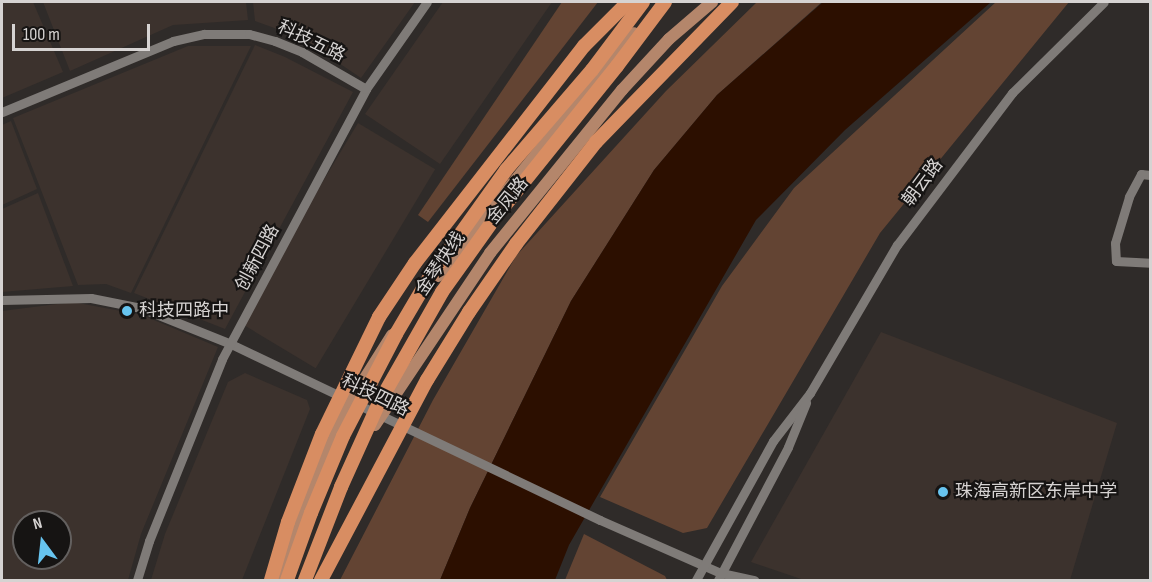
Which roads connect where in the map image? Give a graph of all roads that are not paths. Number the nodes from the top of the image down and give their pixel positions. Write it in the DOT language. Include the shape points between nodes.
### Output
graph roads {
  1 [pos="428,2"];
  2 [pos="622,2"];
  3 [pos="628,2"];
  4 [pos="643,2"];
  5 [pos="664,2"];
  6 [pos="712,2"];
  7 [pos="732,2"];
  8 [pos="1098,2"];
  9 [pos="1104,2"];
  10 [pos="1090,13"];
  11 [pos="584,46"];
  12 [pos="366,89"];
  13 [pos="2,112"];
  14 [pos="1150,175"];
  15 [pos="1150,263"];
  16 [pos="2,300"];
  17 [pos="231,344"];
  18 [pos="810,393"];
  19 [pos="350,402"];
  20 [pos="380,416"];
  21 [pos="703,564"];
  22 [pos="722,578"];
  23 [pos="137,580"];
  24 [pos="271,580"];
  25 [pos="276,580"];
  26 [pos="287,580"];
  27 [pos="307,580"];
  28 [pos="321,580"];
  29 [pos="696,580"];
  30 [pos="754,580"];
  1 -- 12 [label="street, 创新四路"];
  2 -- 11 [label="street"];
  3 -- 11 [label="highway"];
  4 -- 26 [label="highway, 金琴快线" via="592,70 506,170 429,278 347,426"];
  5 -- 19 [label="main road, 金凤路" via="540,147 381,348"];
  5 -- 27 [label="highway, 金琴快线" via="494,219 442,292 379,403 340,487"];
  6 -- 20 [label="main road, 金凤路" via="669,39 569,153 490,253"];
  7 -- 28 [label="highway" via="596,142 516,244 469,312 416,401"];
  8 -- 10 [label="street, 朝云路"];
  9 -- 10 [label="street, 朝云路"];
  10 -- 18 [label="street, 朝云路" via="1012,93 897,245"];
  11 -- 24 [label="highway" via="415,263 379,317 322,434 288,522"];
  12 -- 13 [label="street, 科技五路" via="275,41 249,33 204,34 173,41"];
  12 -- 17 [label="street, 创新四路"];
  14 -- 15 [label="street" via="1142,174 1130,197 1116,243 1116,261"];
  16 -- 17 [label="street, 科技四路" via="111,301 141,308"];
  17 -- 19 [label="street, 科技四路"];
  17 -- 23 [label="street, 创新四路" via="180,462"];
  18 -- 21 [label="street, 朝云路" via="773,441"];
  18 -- 22 [label="street, 朝云路" via="788,447"];
  19 -- 20 [label="street, 科技四路"];
  19 -- 25 [label="main road, 金凤路" via="317,469"];
  20 -- 21 [label="street, 科技四路"];
  20 -- 27 [label="main road, 金凤路" via="347,477"];
  21 -- 22 [label="street, 科技四路"];
  21 -- 29 [label="street, 朝云路"];
  22 -- 30 [label="street, 科技四路"];
}
